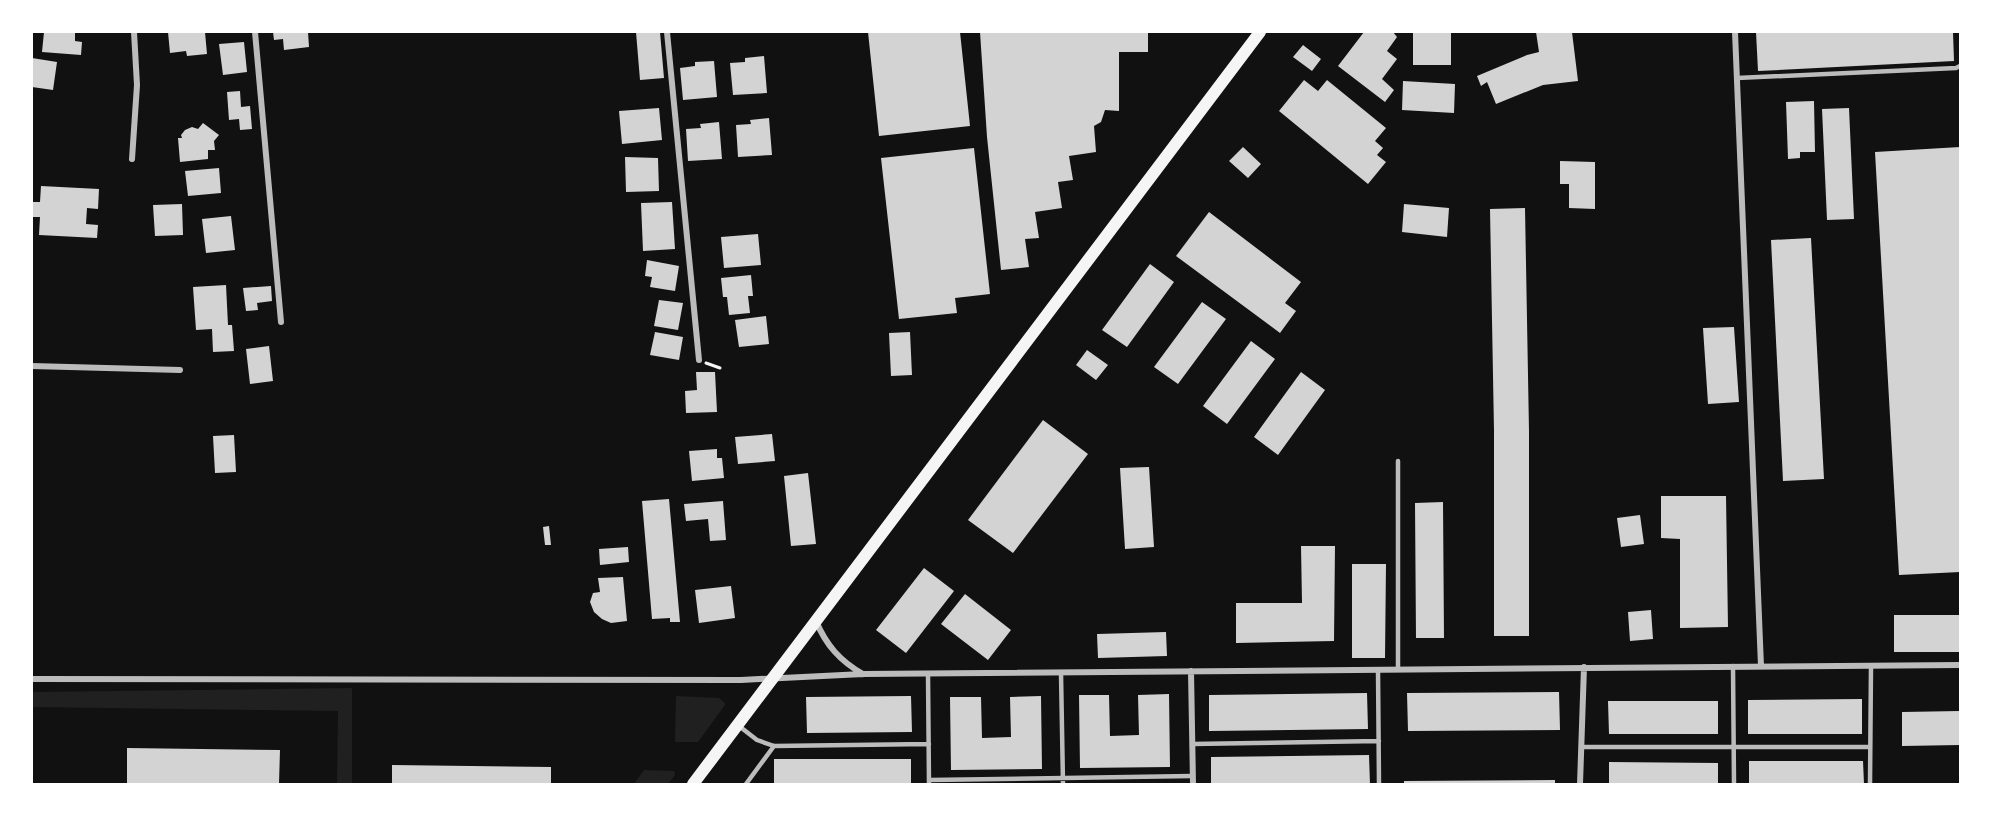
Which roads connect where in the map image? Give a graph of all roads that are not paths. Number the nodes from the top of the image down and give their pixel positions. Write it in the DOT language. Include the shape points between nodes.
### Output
graph roads {
  1 [pos="134,32"];
  2 [pos="255,32"];
  3 [pos="667,32"];
  4 [pos="1260,32"];
  5 [pos="1735,32"];
  6 [pos="1960,66"];
  7 [pos="1737,78"];
  8 [pos="132,159"];
  9 [pos="281,322"];
  10 [pos="699,360"];
  11 [pos="32,366"];
  12 [pos="180,370"];
  13 [pos="1398,461"];
  14 [pos="816,621"];
  15 [pos="1960,665"];
  16 [pos="1733,666"];
  17 [pos="1761,666"];
  18 [pos="1870,666"];
  19 [pos="1584,668"];
  20 [pos="1398,669"];
  21 [pos="1378,670"];
  22 [pos="1191,671"];
  23 [pos="1061,672"];
  24 [pos="863,674"];
  25 [pos="928,674"];
  26 [pos="32,679"];
  27 [pos="772,679"];
  28 [pos="738,725"];
  29 [pos="1379,741"];
  30 [pos="929,744"];
  31 [pos="1192,744"];
  32 [pos="774,746"];
  33 [pos="1581,747"];
  34 [pos="1734,747"];
  35 [pos="1870,747"];
  36 [pos="1192,776"];
  37 [pos="1063,778"];
  38 [pos="929,782"];
  39 [pos="693,784"];
  40 [pos="746,784"];
  41 [pos="1063,784"];
  42 [pos="1192,784"];
  43 [pos="1380,784"];
  44 [pos="1580,784"];
  45 [pos="1734,784"];
  46 [pos="1870,784"];
  1 -- 8 [label="street" via="137,85"];
  2 -- 9 [label="street"];
  3 -- 10 [label="street"];
  4 -- 14 [label="main road"];
  5 -- 7 [label="street"];
  6 -- 7 [label="lane"];
  7 -- 17 [label="street"];
  11 -- 12 [label="street"];
  13 -- 20 [label="lane"];
  14 -- 24 [label="street" via="833,652"];
  14 -- 27 [label="main road"];
  15 -- 18 [label="street"];
  16 -- 17 [label="street"];
  16 -- 19 [label="street"];
  16 -- 34 [label="lane"];
  17 -- 18 [label="street"];
  18 -- 35 [label="lane"];
  19 -- 20 [label="street"];
  19 -- 33 [label="street"];
  20 -- 21 [label="street"];
  21 -- 22 [label="street"];
  21 -- 29 [label="lane"];
  22 -- 23 [label="street"];
  22 -- 31 [label="street"];
  23 -- 25 [label="street"];
  23 -- 37 [label="lane"];
  24 -- 25 [label="street"];
  24 -- 27 [label="street"];
  25 -- 30 [label="lane"];
  26 -- 27 [label="street"];
  27 -- 28 [label="main road"];
  28 -- 32 [label="lane" via="757,740"];
  28 -- 39 [label="main road"];
  29 -- 31 [label="lane"];
  29 -- 43 [label="lane"];
  30 -- 32 [label="lane"];
  30 -- 38 [label="lane"];
  31 -- 36 [label="street"];
  32 -- 40 [label="lane"];
  33 -- 34 [label="lane"];
  33 -- 44 [label="street"];
  34 -- 35 [label="lane"];
  34 -- 45 [label="lane"];
  35 -- 46 [label="lane"];
  36 -- 37 [label="lane"];
  36 -- 42 [label="street"];
  37 -- 38 [label="lane"];
  37 -- 41 [label="lane"];
}
